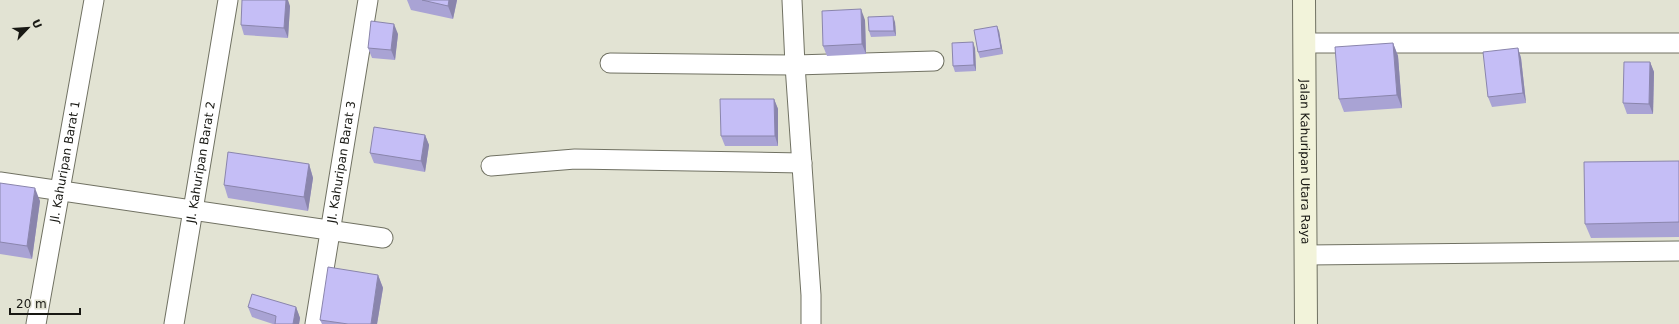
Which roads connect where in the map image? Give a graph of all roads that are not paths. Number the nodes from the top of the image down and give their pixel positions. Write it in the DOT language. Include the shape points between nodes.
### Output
graph roads {
  1 [pos="94,0"];
  2 [pos="228,0"];
  3 [pos="368,0"];
  4 [pos="792,0"];
  5 [pos="1304,0"];
  6 [pos="1304,43"];
  7 [pos="1679,43"];
  8 [pos="934,61"];
  9 [pos="610,63"];
  10 [pos="795,65"];
  11 [pos="802,163"];
  12 [pos="491,166"];
  13 [pos="0,182"];
  14 [pos="61,190"];
  15 [pos="193,210"];
  16 [pos="331,229"];
  17 [pos="382,238"];
  18 [pos="1679,251"];
  19 [pos="1307,254"];
  20 [pos="36,324"];
  21 [pos="174,324"];
  22 [pos="316,324"];
  23 [pos="811,324"];
  24 [pos="1306,324"];
  1 -- 14 [label="street, Jl. Kahuripan Barat 1"];
  2 -- 15 [label="street, Jl. Kahuripan Barat 2"];
  3 -- 16 [label="street, Jl. Kahuripan Barat 3"];
  4 -- 10 [label="street"];
  5 -- 6 [label="street, Jalan Kahuripan Utara Raya"];
  6 -- 7 [label="street"];
  6 -- 19 [label="street, Jalan Kahuripan Utara Raya"];
  8 -- 10 [label="street"];
  9 -- 10 [label="street"];
  10 -- 11 [label="street"];
  11 -- 12 [label="street" via="575,159"];
  11 -- 23 [label="street"];
  13 -- 14 [label="street"];
  14 -- 15 [label="street"];
  14 -- 20 [label="street, Jl. Kahuripan Barat 1"];
  15 -- 16 [label="street"];
  15 -- 21 [label="street, Jl. Kahuripan Barat 2"];
  16 -- 17 [label="street"];
  16 -- 22 [label="street, Jl. Kahuripan Barat 3"];
  18 -- 19 [label="street"];
  19 -- 24 [label="street, Jalan Kahuripan Utara Raya"];
}
